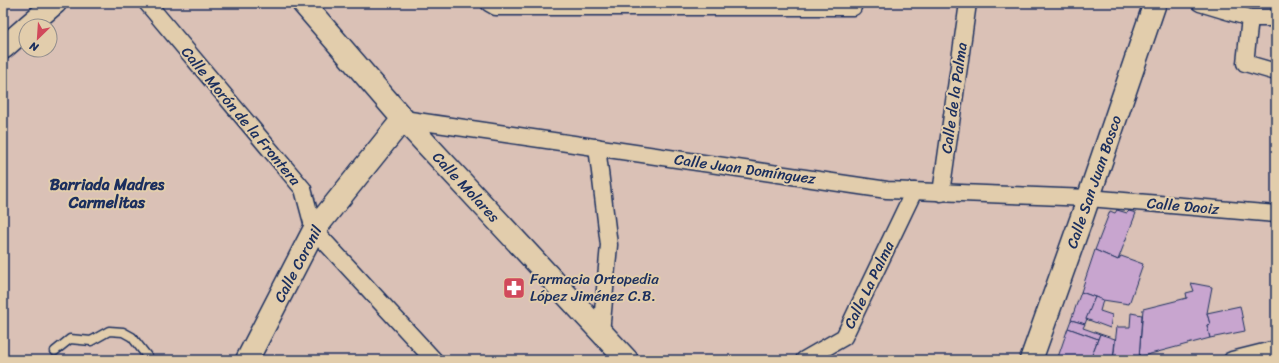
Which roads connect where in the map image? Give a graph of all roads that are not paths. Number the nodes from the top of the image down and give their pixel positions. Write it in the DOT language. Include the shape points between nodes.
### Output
graph roads {
  1 [pos="55,3"];
  2 [pos="147,3"];
  3 [pos="854,3"];
  4 [pos="968,3"];
  5 [pos="1155,3"];
  6 [pos="1200,3"];
  7 [pos="310,5"];
  8 [pos="492,5"];
  9 [pos="38,18"];
  10 [pos="1250,18"];
  11 [pos="1276,18"];
  12 [pos="18,35"];
  13 [pos="3,48"];
  14 [pos="1276,72"];
  15 [pos="403,119"];
  16 [pos="597,147"];
  17 [pos="914,191"];
  18 [pos="941,193"];
  19 [pos="1089,198"];
  20 [pos="1276,214"];
  21 [pos="314,230"];
  22 [pos="602,333"];
  23 [pos="1276,349"];
  24 [pos="55,351"];
  25 [pos="150,360"];
  26 [pos="248,360"];
  27 [pos="434,360"];
  28 [pos="626,360"];
  29 [pos="804,360"];
  30 [pos="1031,360"];
  31 [pos="1232,360"];
  1 -- 9 [label="street"];
  2 -- 21 [label="street, Calle Morón de la Frontera" via="303,189"];
  3 -- 8 [label="street" via="853,7"];
  4 -- 18 [label="street, Calle de la Palma"];
  5 -- 19 [label="street, Calle San Juan Bosco"];
  6 -- 10 [label="street"];
  7 -- 15 [label="street, Calle Molares"];
  10 -- 11 [label="street"];
  10 -- 14 [label="street" via="1245,63"];
  12 -- 13 [label="street"];
  15 -- 16 [label="street, Calle Juan Domínguez"];
  15 -- 21 [label="street, Calle Coronil"];
  15 -- 22 [label="street, Calle Molares"];
  16 -- 17 [label="street, Calle Juan Domínguez" via="887,190"];
  16 -- 22 [label="street" via="609,245"];
  17 -- 18 [label="street, Calle Juan Domínguez"];
  17 -- 29 [label="street, Calle La Palma" via="844,337"];
  18 -- 19 [label="street, Calle Juan Domínguez"];
  19 -- 20 [label="street, Calle Daoiz"];
  19 -- 30 [label="street, Calle San Juan Bosco"];
  21 -- 26 [label="street, Calle Coronil"];
  21 -- 27 [label="street, Calle Morón de la Frontera"];
  22 -- 28 [label="street, Calle Molares"];
  23 -- 31 [label="street"];
  24 -- 25 [label="lane" via="70,339 91,341 109,331 122,332 132,336"];
}
